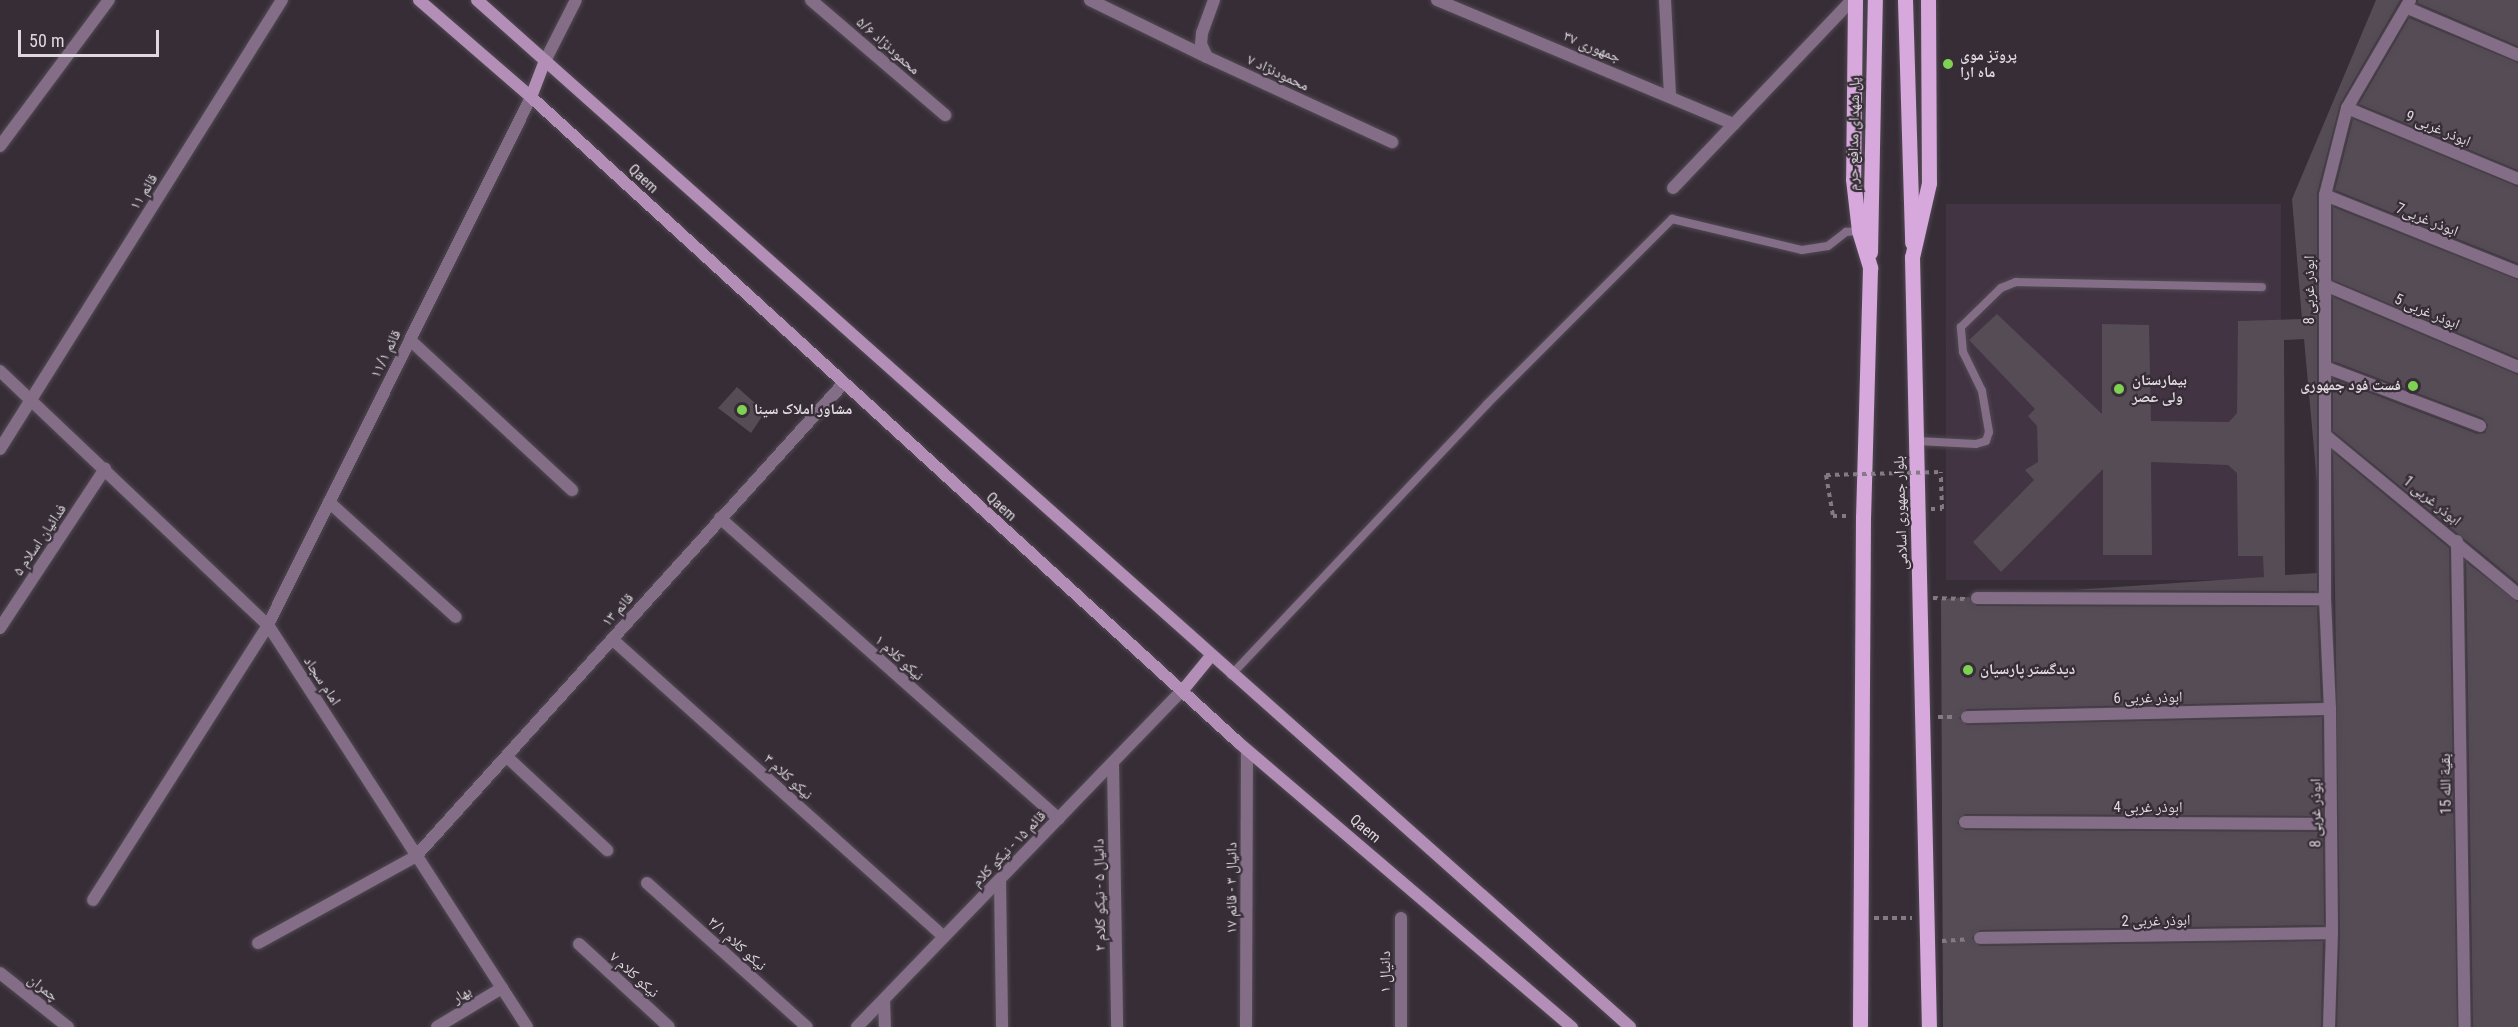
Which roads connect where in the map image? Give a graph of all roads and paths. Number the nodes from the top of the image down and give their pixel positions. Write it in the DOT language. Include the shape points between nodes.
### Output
graph roads {
  1 [pos="109,0"];
  2 [pos="282,0"];
  3 [pos="419,0"];
  4 [pos="477,0"];
  5 [pos="576,0"];
  6 [pos="811,0"];
  7 [pos="1090,0"];
  8 [pos="1214,0"];
  9 [pos="1437,0"];
  10 [pos="1665,0"];
  11 [pos="1854,0"];
  12 [pos="1875,0"];
  13 [pos="1905,0"];
  14 [pos="1928,0"];
  15 [pos="2409,4"];
  16 [pos="2518,55"];
  17 [pos="1207,57"];
  18 [pos="545,61"];
  19 [pos="1670,96"];
  20 [pos="531,97"];
  21 [pos="2347,108"];
  22 [pos="945,115"];
  23 [pos="1734,124"];
  24 [pos="1392,142"];
  25 [pos="0,146"];
  26 [pos="2518,179"];
  27 [pos="1673,188"];
  28 [pos="2325,195"];
  29 [pos="1859,231"];
  30 [pos="1912,257"];
  31 [pos="1870,268"];
  32 [pos="2518,272"];
  33 [pos="2325,285"];
  34 [pos="2262,286"];
  35 [pos="410,340"];
  36 [pos="2325,367"];
  37 [pos="2518,367"];
  38 [pos="0,371"];
  39 [pos="843,384"];
  40 [pos="31,400"];
  41 [pos="2480,426"];
  42 [pos="2325,435"];
  43 [pos="1917,441"];
  44 [pos="0,449"];
  45 [pos="105,469"];
  46 [pos="572,490"];
  47 [pos="329,502"];
  48 [pos="1942,509"];
  49 [pos="1833,516"];
  50 [pos="720,518"];
  51 [pos="2457,541"];
  52 [pos="2518,594"];
  53 [pos="1921,597"];
  54 [pos="1977,598"];
  55 [pos="2325,600"];
  56 [pos="456,617"];
  57 [pos="268,625"];
  58 [pos="0,628"];
  59 [pos="612,639"];
  60 [pos="1210,657"];
  61 [pos="1231,675"];
  62 [pos="1183,690"];
  63 [pos="2330,709"];
  64 [pos="1923,717"];
  65 [pos="1967,717"];
  66 [pos="1247,750"];
  67 [pos="507,757"];
  68 [pos="1113,763"];
  69 [pos="1059,819"];
  70 [pos="1965,822"];
  71 [pos="2331,824"];
  72 [pos="607,850"];
  73 [pos="416,856"];
  74 [pos="1000,880"];
  75 [pos="648,883"];
  76 [pos="93,900"];
  77 [pos="1928,917"];
  78 [pos="1401,918"];
  79 [pos="1862,918"];
  80 [pos="2332,933"];
  81 [pos="944,938"];
  82 [pos="1980,938"];
  83 [pos="1929,942"];
  84 [pos="258,943"];
  85 [pos="579,944"];
  86 [pos="0,973"];
  87 [pos="502,988"];
  88 [pos="884,1000"];
  89 [pos="68,1027"];
  90 [pos="437,1027"];
  91 [pos="527,1027"];
  92 [pos="669,1027"];
  93 [pos="807,1027"];
  94 [pos="857,1027"];
  95 [pos="885,1027"];
  96 [pos="1002,1027"];
  97 [pos="1117,1027"];
  98 [pos="1246,1027"];
  99 [pos="1401,1027"];
  100 [pos="1572,1027"];
  101 [pos="1630,1027"];
  102 [pos="1860,1027"];
  103 [pos="1929,1027"];
  104 [pos="2329,1027"];
  105 [pos="2465,1027"];
  1 -- 25 [label="street"];
  2 -- 40 [label="street, قائم ۱۱"];
  3 -- 20 [label="main road, Qaem"];
  4 -- 18 [label="main road, Qaem"];
  5 -- 18 [label="street"];
  6 -- 22 [label="street, محمودنژاد ۵/۶"];
  7 -- 17 [label="street, محمودنژاد ۷"];
  8 -- 17 [label="street" via="1202,33 1201,44"];
  9 -- 19 [label="street, جمهوری ۳۷"];
  10 -- 19 [label="street"];
  11 -- 23 [label="street"];
  11 -- 29 [label="main road" via="1853,179"];
  12 -- 31 [label="main road, پل شهدای مدافع حرم"];
  13 -- 30 [label="main road"];
  14 -- 30 [label="main road, بلوار جمهوری اسلامی" via="1929,183"];
  15 -- 16 [label="street"];
  15 -- 21 [label="street, ابوذر غربی 8"];
  17 -- 24 [label="street, محمودنژاد ۷"];
  18 -- 20 [label="main road"];
  18 -- 60 [label="main road, Qaem"];
  19 -- 23 [label="street, جمهوری ۳۷"];
  20 -- 35 [label="street, قائم ۱۱/۱"];
  20 -- 39 [label="main road, Qaem"];
  21 -- 26 [label="street, ابوذر غربی 9"];
  21 -- 28 [label="street, ابوذر غربی 8"];
  23 -- 27 [label="street"];
  28 -- 32 [label="street, ابوذر غربی7"];
  28 -- 33 [label="street, ابوذر غربی 8"];
  29 -- 31 [label="main road"];
  29 -- 61 [label="lane" via="1846,232 1828,246 1802,250 1672,219 1495,395"];
  30 -- 43 [label="main road, بلوار جمهوری اسلامی"];
  31 -- 79 [label="main road" via="1863,517"];
  33 -- 36 [label="street, ابوذر غربی 8"];
  33 -- 37 [label="street, ابوذر غربی 5"];
  34 -- 43 [label="lane" via="2016,282 2001,288 1962,327 1963,352 1982,392 1989,432 1986,441"];
  35 -- 46 [label="street"];
  35 -- 47 [label="street, قائم ۱۱/۱"];
  36 -- 41 [label="street"];
  36 -- 42 [label="street, ابوذر غربی 8"];
  38 -- 40 [label="street, امام سجاد"];
  39 -- 50 [label="street, قائم ۱۳"];
  39 -- 62 [label="main road, Qaem"];
  40 -- 44 [label="street, قائم ۱۱"];
  40 -- 45 [label="street, امام سجاد"];
  42 -- 51 [label="street, ابوذر غربی 1"];
  42 -- 55 [label="street, ابوذر غربی 8"];
  43 -- 53 [label="main road, بلوار جمهوری اسلامی"];
  45 -- 57 [label="street, امام سجاد"];
  45 -- 58 [label="street, فدائیان اسلام ۵"];
  47 -- 56 [label="street"];
  47 -- 57 [label="street, قائم ۱۱/۱"];
  48 -- 49 [label="path, bridge" via="1941,472 1826,475"];
  50 -- 59 [label="street, قائم ۱۳"];
  50 -- 69 [label="street, نیکو کلام ۱"];
  51 -- 52 [label="street, ابوذر غربی 1"];
  51 -- 105 [label="street, بقیة الله 15"];
  53 -- 54 [label="path"];
  53 -- 64 [label="main road, بلوار جمهوری اسلامی"];
  54 -- 55 [label="street"];
  55 -- 63 [label="street, ابوذر غربی 8"];
  57 -- 73 [label="street, امام سجاد"];
  57 -- 76 [label="street, قائم ۱۱/۱"];
  59 -- 67 [label="street, قائم ۱۳"];
  59 -- 81 [label="street, نیکو کلام ۳"];
  60 -- 61 [label="main road, Qaem"];
  60 -- 62 [label="main road"];
  61 -- 101 [label="main road, Qaem"];
  62 -- 66 [label="main road, Qaem"];
  62 -- 68 [label="street, قائم ۱۵ - نیکو کلام"];
  63 -- 65 [label="street, ابوذر غربی 6"];
  63 -- 71 [label="street, ابوذر غربی 8"];
  64 -- 65 [label="path"];
  64 -- 77 [label="main road, بلوار جمهوری اسلامی"];
  66 -- 98 [label="street, دانیال ۳ - قائم ۱۷"];
  66 -- 100 [label="main road, Qaem"];
  67 -- 72 [label="street"];
  67 -- 73 [label="street, قائم ۱۳"];
  68 -- 69 [label="street, قائم ۱۵ - نیکو کلام"];
  68 -- 97 [label="street, دانیال ۵ - نیکو کلام ۲"];
  69 -- 74 [label="street, قائم ۱۵ - نیکو کلام"];
  70 -- 71 [label="street, ابوذر غربی 4"];
  71 -- 80 [label="street, ابوذر غربی 8"];
  73 -- 84 [label="street, قائم ۱۳"];
  73 -- 87 [label="street, امام سجاد"];
  74 -- 81 [label="street, قائم ۱۵ - نیکو کلام"];
  74 -- 96 [label="street"];
  75 -- 93 [label="street, نیکو کلام ۳/۱"];
  77 -- 79 [label="path"];
  77 -- 83 [label="main road, بلوار جمهوری اسلامی"];
  78 -- 99 [label="street, دانیال ۱"];
  79 -- 102 [label="main road"];
  80 -- 82 [label="street, ابوذر غربی 2"];
  80 -- 104 [label="street, ابوذر غربی 8"];
  81 -- 88 [label="street, قائم ۱۵ - نیکو کلام"];
  82 -- 83 [label="path"];
  83 -- 103 [label="main road, بلوار جمهوری اسلامی"];
  85 -- 92 [label="street, نیکو کلام ٧"];
  86 -- 89 [label="street, چمران"];
  87 -- 90 [label="street, بهار"];
  87 -- 91 [label="street, امام سجاد"];
  88 -- 94 [label="street, قائم ۱۵ - نیکو کلام"];
  88 -- 95 [label="street"];
}
